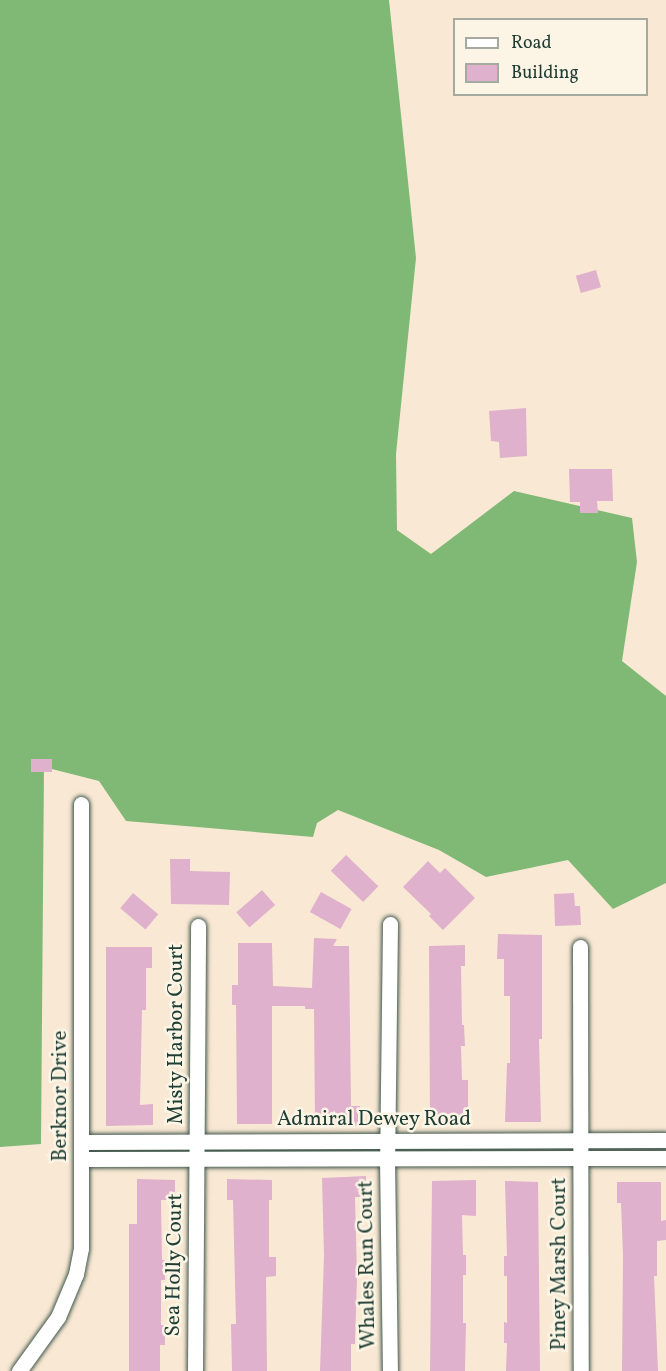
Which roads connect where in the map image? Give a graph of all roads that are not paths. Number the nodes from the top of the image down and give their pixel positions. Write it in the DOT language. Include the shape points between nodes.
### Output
graph roads {
  1 [pos="81,804"];
  2 [pos="390,924"];
  3 [pos="198,926"];
  4 [pos="580,947"];
  5 [pos="580,1140"];
  6 [pos="666,1140"];
  7 [pos="388,1141"];
  8 [pos="82,1142"];
  9 [pos="198,1142"];
  10 [pos="580,1158"];
  11 [pos="666,1158"];
  12 [pos="198,1159"];
  13 [pos="387,1159"];
  14 [pos="82,1160"];
  15 [pos="19,1371"];
  16 [pos="195,1371"];
  17 [pos="390,1371"];
  18 [pos="581,1371"];
  1 -- 8 [label="street, Berknor Drive"];
  2 -- 7 [label="street, Whales Run Court"];
  3 -- 9 [label="street, Misty Harbor Court"];
  4 -- 5 [label="street, Piney Marsh Court"];
  5 -- 6 [label="street, Admiral Dewey Road"];
  5 -- 7 [label="street, Admiral Dewey Road"];
  5 -- 10 [label="street, Piney Marsh Court"];
  7 -- 9 [label="street, Admiral Dewey Road"];
  7 -- 13 [label="street, Whales Run Court"];
  8 -- 9 [label="street, Admiral Dewey Road"];
  8 -- 14 [label="street, Berknor Drive"];
  9 -- 12 [label="street, Misty Harbor Court"];
  10 -- 11 [label="street, Admiral Dewey Road"];
  10 -- 13 [label="street, Admiral Dewey Road"];
  10 -- 18 [label="street, Piney Marsh Court"];
  12 -- 13 [label="street, Admiral Dewey Road"];
  12 -- 14 [label="street, Admiral Dewey Road"];
  12 -- 16 [label="street, Sea Holly Court"];
  13 -- 17 [label="street, Whales Run Court"];
  14 -- 15 [label="street, Berknor Drive" via="82,1218 76,1274 58,1317"];
}
